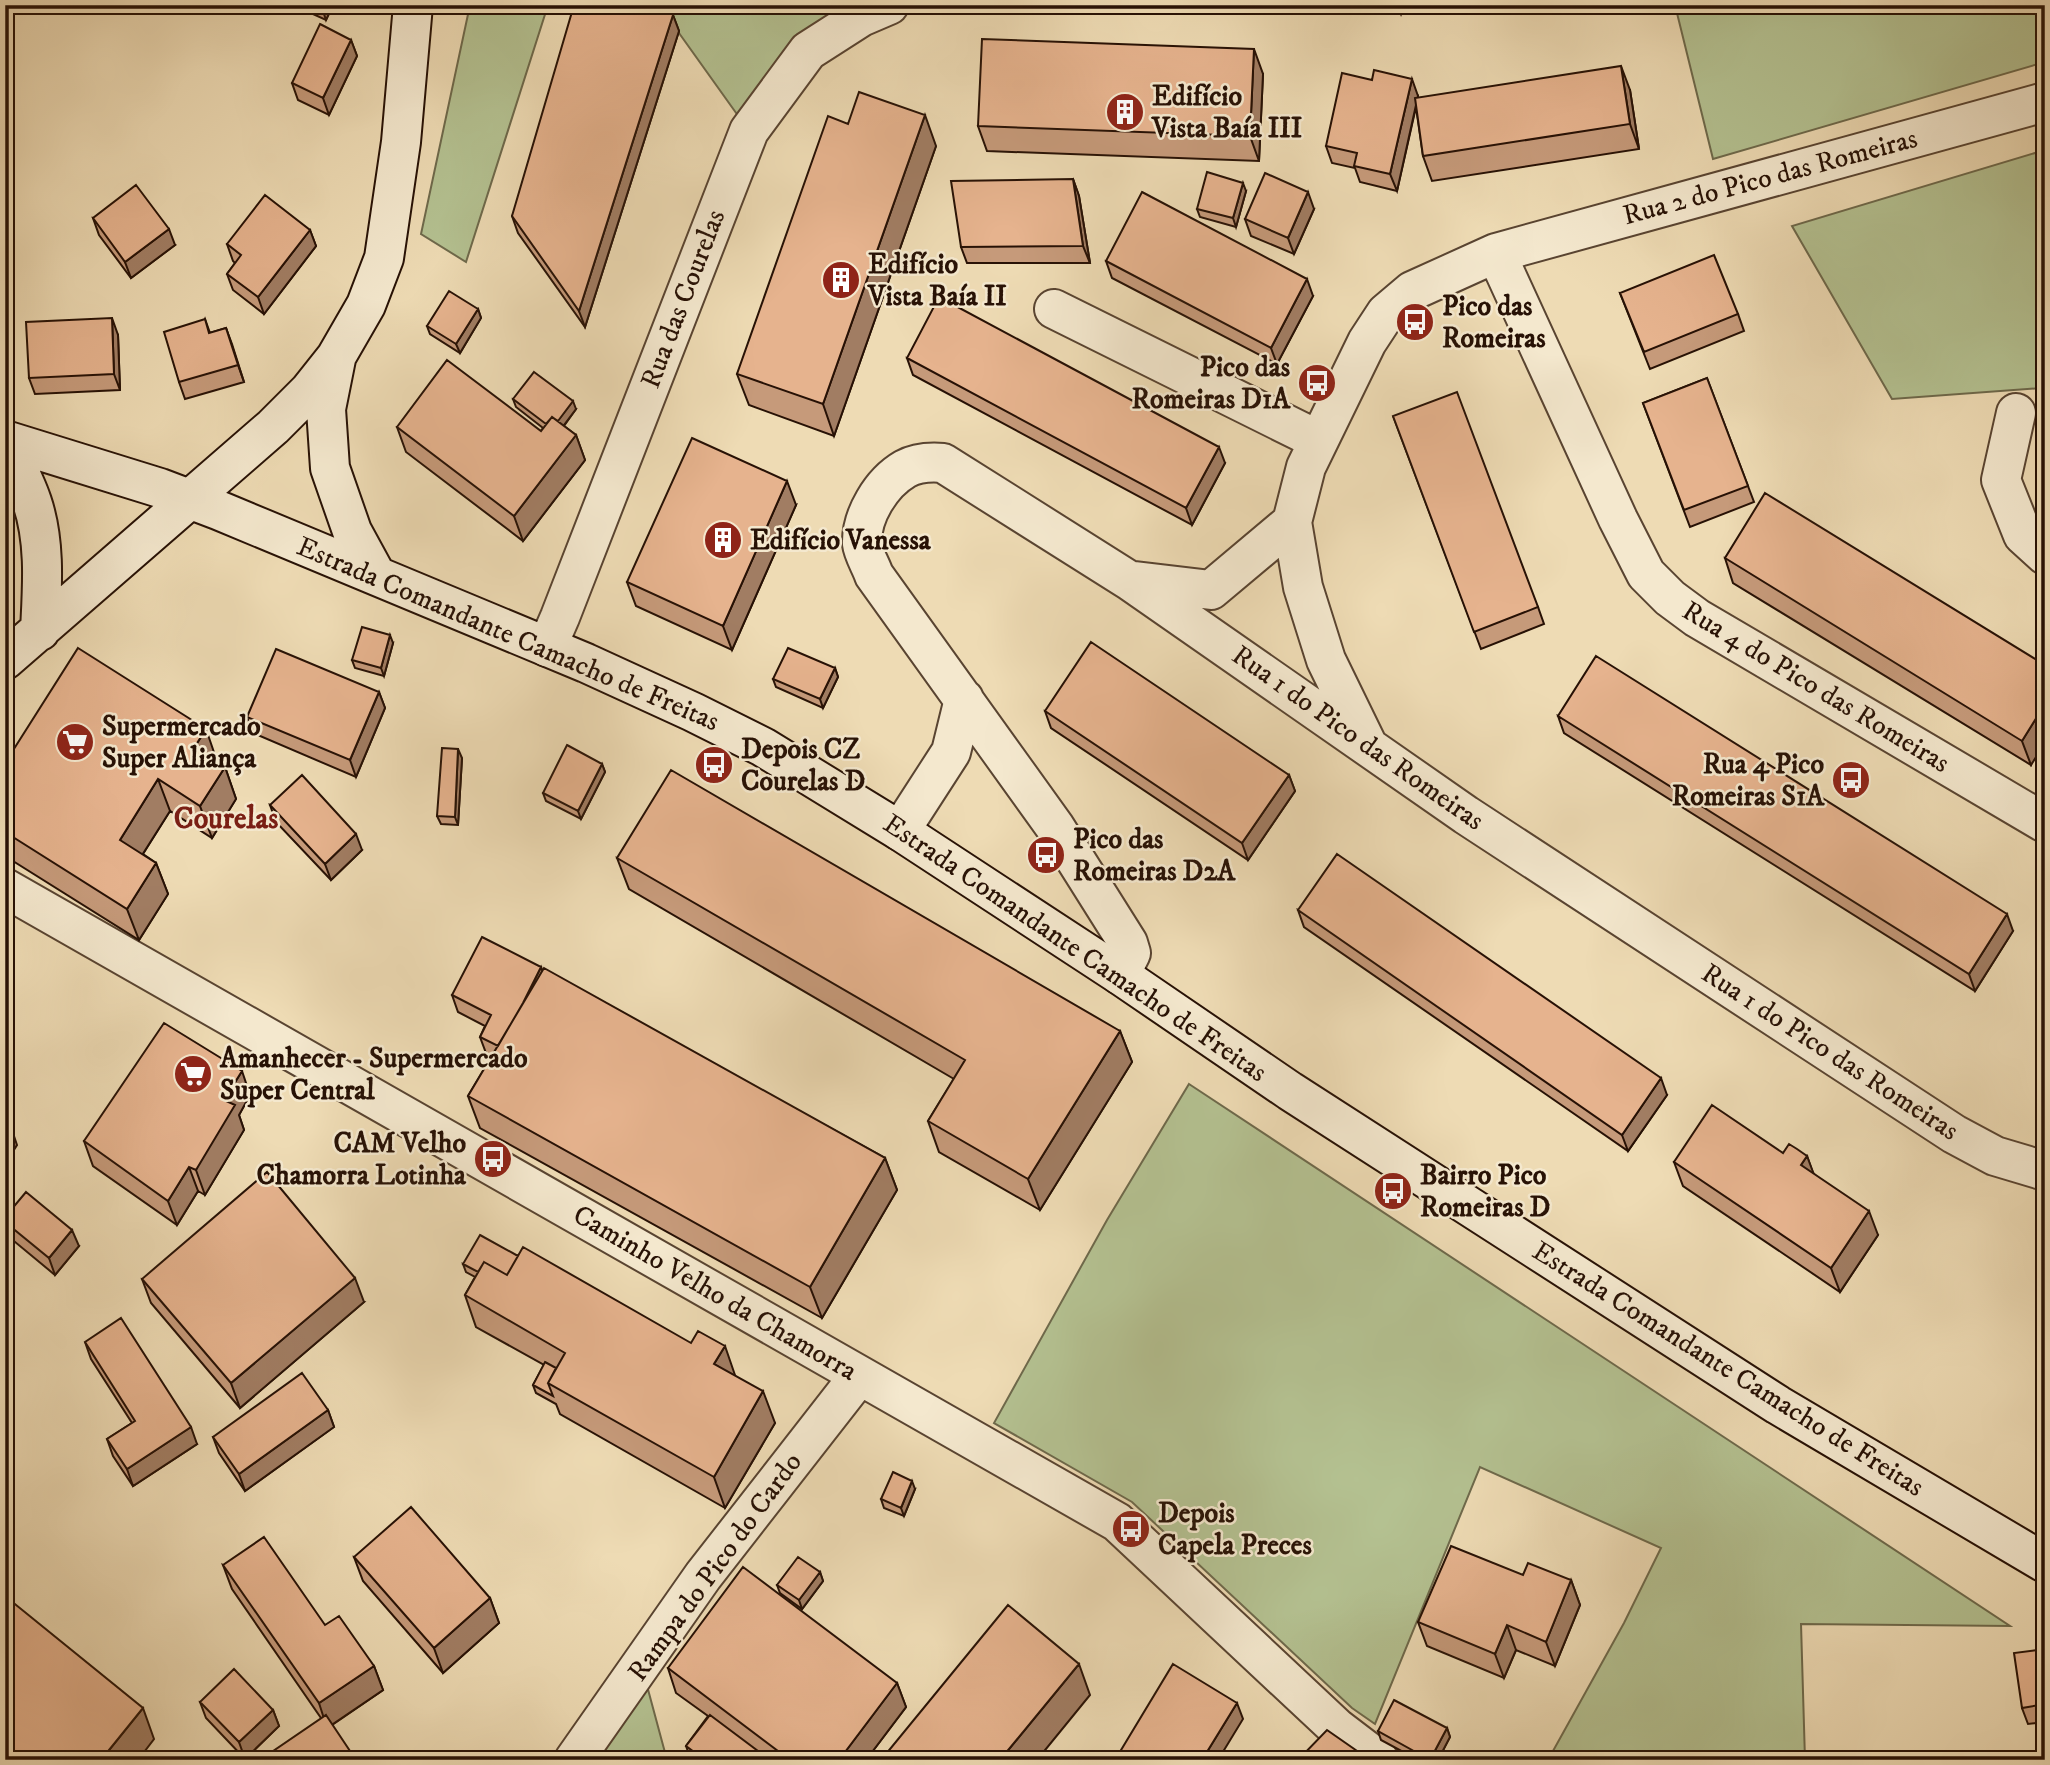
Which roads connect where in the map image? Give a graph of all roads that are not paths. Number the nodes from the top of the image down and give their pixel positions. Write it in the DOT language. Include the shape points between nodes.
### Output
graph roads {
  1 [pos="413,5"];
  2 [pos="890,5"];
  3 [pos="2045,102"];
  4 [pos="1496,253"];
  5 [pos="1054,309"];
  6 [pos="337,357"];
  7 [pos="2016,413"];
  8 [pos="1318,440"];
  9 [pos="5,441"];
  10 [pos="192,500"];
  11 [pos="1292,523"];
  12 [pos="2045,555"];
  13 [pos="376,575"];
  14 [pos="1130,581"];
  15 [pos="40,631"];
  16 [pos="547,647"];
  17 [pos="5,660"];
  18 [pos="964,699"];
  19 [pos="1367,745"];
  20 [pos="2045,823"];
  21 [pos="900,831"];
  22 [pos="5,888"];
  23 [pos="1120,975"];
  24 [pos="2045,1171"];
  25 [pos="859,1376"];
  26 [pos="2045,1563"];
  27 [pos="574,1760"];
  28 [pos="1379,1760"];
  1 -- 6 [label="street" via="401,142 384,258"];
  2 -- 16 [label="street, Rua das Courelas" via="861,16 808,51 749,131"];
  3 -- 4 [label="street, Rua 2 do Pico das Romeiras"];
  4 -- 8 [label="street, Rua 2 do Pico das Romeiras" via="1412,291 1386,313"];
  4 -- 20 [label="street, Rua 4 do Pico das Romeiras" via="1646,574 1697,618"];
  5 -- 8 [label="street"];
  6 -- 10 [label="street" via="273,427"];
  6 -- 13 [label="street" via="326,409 330,468 352,531"];
  7 -- 12 [label="street" via="2001,480 2023,535"];
  8 -- 11 [label="street, Rua 2 do Pico das Romeiras"];
  9 -- 10 [label="street, Estrada Comandante Camacho de Freitas"];
  9 -- 15 [label="street" via="32,502 39,533"];
  10 -- 13 [label="street, Estrada Comandante Camacho de Freitas"];
  10 -- 15 [label="street"];
  11 -- 14 [label="street" via="1211,590"];
  11 -- 19 [label="street" via="1303,587 1326,660"];
  13 -- 16 [label="street, Estrada Comandante Camacho de Freitas"];
  14 -- 18 [label="street, Rua 1 do Pico das Romeiras" via="943,463 905,469 879,494 867,514 862,545 887,595"];
  14 -- 19 [label="street, Rua 1 do Pico das Romeiras"];
  15 -- 17 [label="street"];
  16 -- 21 [label="street, Estrada Comandante Camacho de Freitas" via="763,747"];
  18 -- 21 [label="street" via="951,752"];
  18 -- 23 [label="street, Rua 1 do Pico das Romeiras" via="1055,827 1128,943 1131,953"];
  19 -- 24 [label="street, Rua 1 do Pico das Romeiras" via="1466,815 1954,1134 1995,1156"];
  21 -- 23 [label="street, Estrada Comandante Camacho de Freitas"];
  22 -- 25 [label="street, Caminho Velho da Chamorra"];
  23 -- 26 [label="street, Estrada Comandante Camacho de Freitas" via="1290,1091 1778,1405"];
  25 -- 27 [label="street, Rampa do Pico do Cardo" via="703,1576"];
  25 -- 28 [label="street, Caminho Velho da Chamorra" via="1117,1522 1337,1728"];
}
